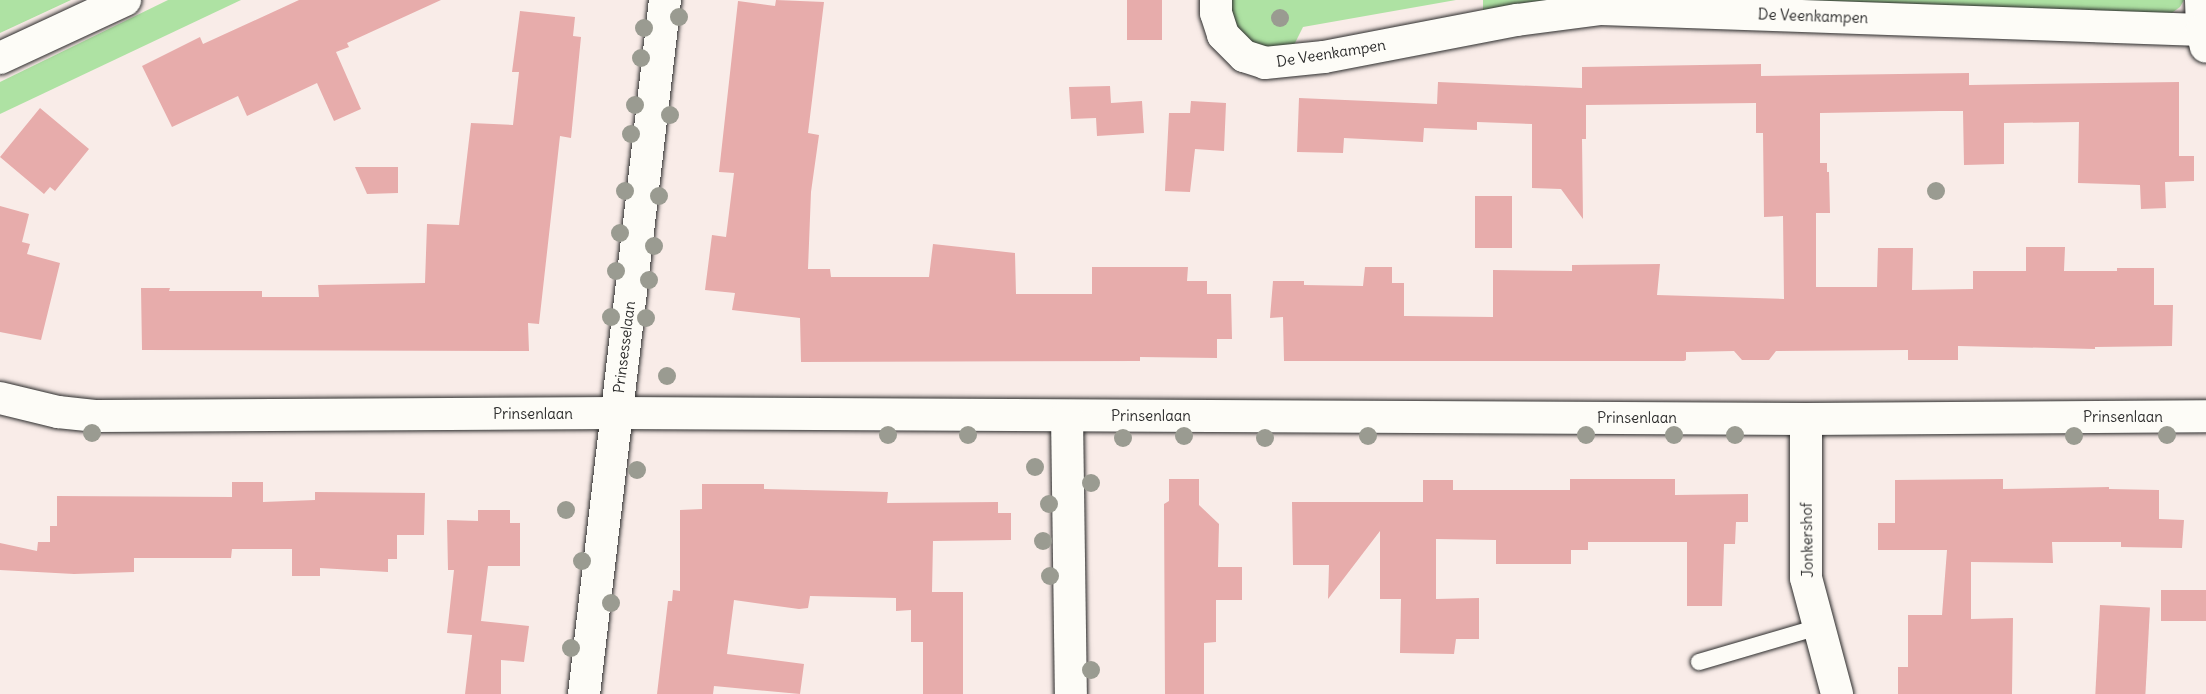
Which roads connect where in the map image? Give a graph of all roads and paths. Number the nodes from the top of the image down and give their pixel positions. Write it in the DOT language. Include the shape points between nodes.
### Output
graph roads {
  1 [pos="125,0"];
  2 [pos="665,0"];
  3 [pos="1216,0"];
  4 [pos="2203,26"];
  5 [pos="0,58"];
  6 [pos="0,398"];
  7 [pos="616,413"];
  8 [pos="1067,416"];
  9 [pos="2206,416"];
  10 [pos="1806,419"];
  11 [pos="1819,627"];
  12 [pos="1699,662"];
  13 [pos="584,694"];
  14 [pos="1071,694"];
  15 [pos="1837,694"];
  1 -- 5 [label="street"];
  2 -- 7 [label="street, Prinsesselaan"];
  3 -- 4 [label="street, De Veenkampen" via="1223,35 1244,56 1265,63 1323,57 1517,20 1600,9"];
  6 -- 7 [label="street, Prinsenlaan" via="58,412 97,416"];
  7 -- 8 [label="street, Prinsenlaan"];
  7 -- 13 [label="street, Prinsesselaan"];
  8 -- 10 [label="street, Prinsenlaan"];
  8 -- 14 [label="street"];
  9 -- 10 [label="street, Prinsenlaan"];
  10 -- 11 [label="street, Jonkershof" via="1806,578"];
  11 -- 12 [label="lane"];
  11 -- 15 [label="street, Jonkershof"];
}
